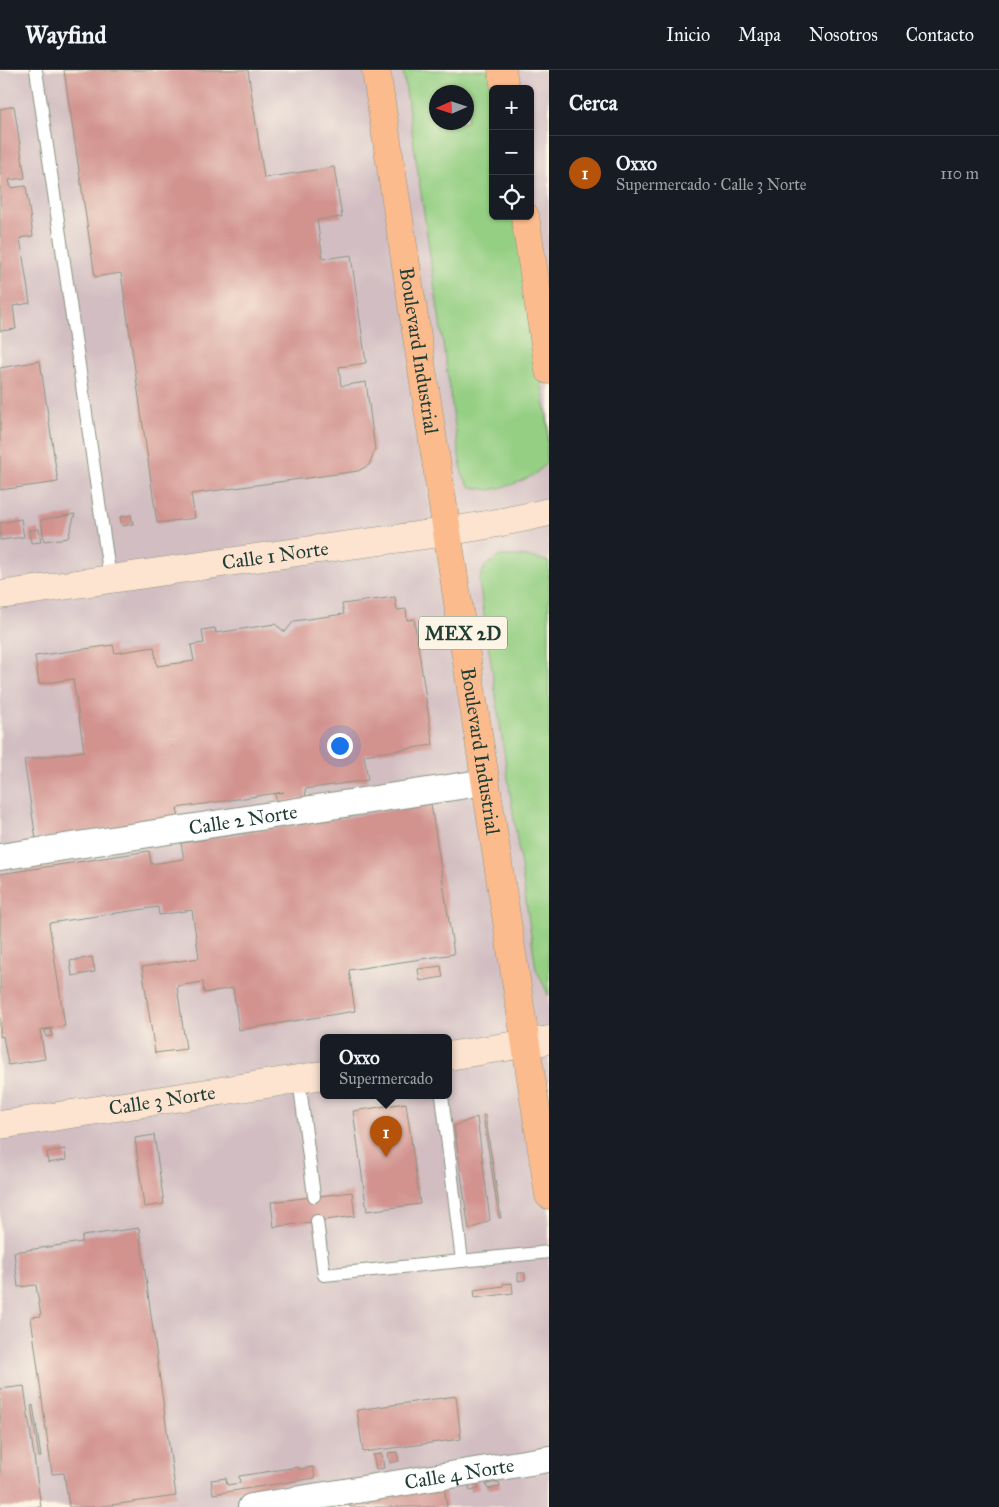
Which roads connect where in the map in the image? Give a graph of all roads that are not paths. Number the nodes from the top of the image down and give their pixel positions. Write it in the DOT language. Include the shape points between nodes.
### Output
graph roads {
  1 [pos="36,70"];
  2 [pos="376,70"];
  3 [pos="502,70"];
  4 [pos="504,85"];
  5 [pos="526,220"];
  6 [pos="549,370"];
  7 [pos="549,512"];
  8 [pos="447,532"];
  9 [pos="110,578"];
  10 [pos="0,595"];
  11 [pos="486,782"];
  12 [pos="0,857"];
  13 [pos="537,1042"];
  14 [pos="452,1055"];
  15 [pos="311,1077"];
  16 [pos="442,1099"];
  17 [pos="0,1125"];
  18 [pos="549,1195"];
  19 [pos="314,1196"];
  20 [pos="317,1221"];
  21 [pos="549,1252"];
  22 [pos="462,1261"];
  23 [pos="549,1458"];
  24 [pos="251,1507"];
  1 -- 9 [label="lane"];
  2 -- 8 [label="highway, Boulevard Industrial / MEX 2D"];
  3 -- 4 [label="highway"];
  5 -- 6 [label="highway"];
  7 -- 8 [label="street, Calle 1 Norte"];
  8 -- 9 [label="street, Calle 1 Norte"];
  8 -- 11 [label="highway, Boulevard Industrial / MEX 2D"];
  9 -- 10 [label="street, Calle 1 Norte"];
  11 -- 12 [label="street, Calle 2 Norte"];
  11 -- 13 [label="highway, Boulevard Industrial / MEX 2D"];
  13 -- 14 [label="street"];
  13 -- 18 [label="highway, Boulevard Industrial / MEX 2D"];
  15 -- 17 [label="street, Calle 3 Norte"];
  15 -- 19 [label="lane"];
  16 -- 22 [label="lane"];
  20 -- 22 [label="lane" via="324,1275"];
  21 -- 22 [label="lane"];
  23 -- 24 [label="street, Calle 4 Norte"];
}
